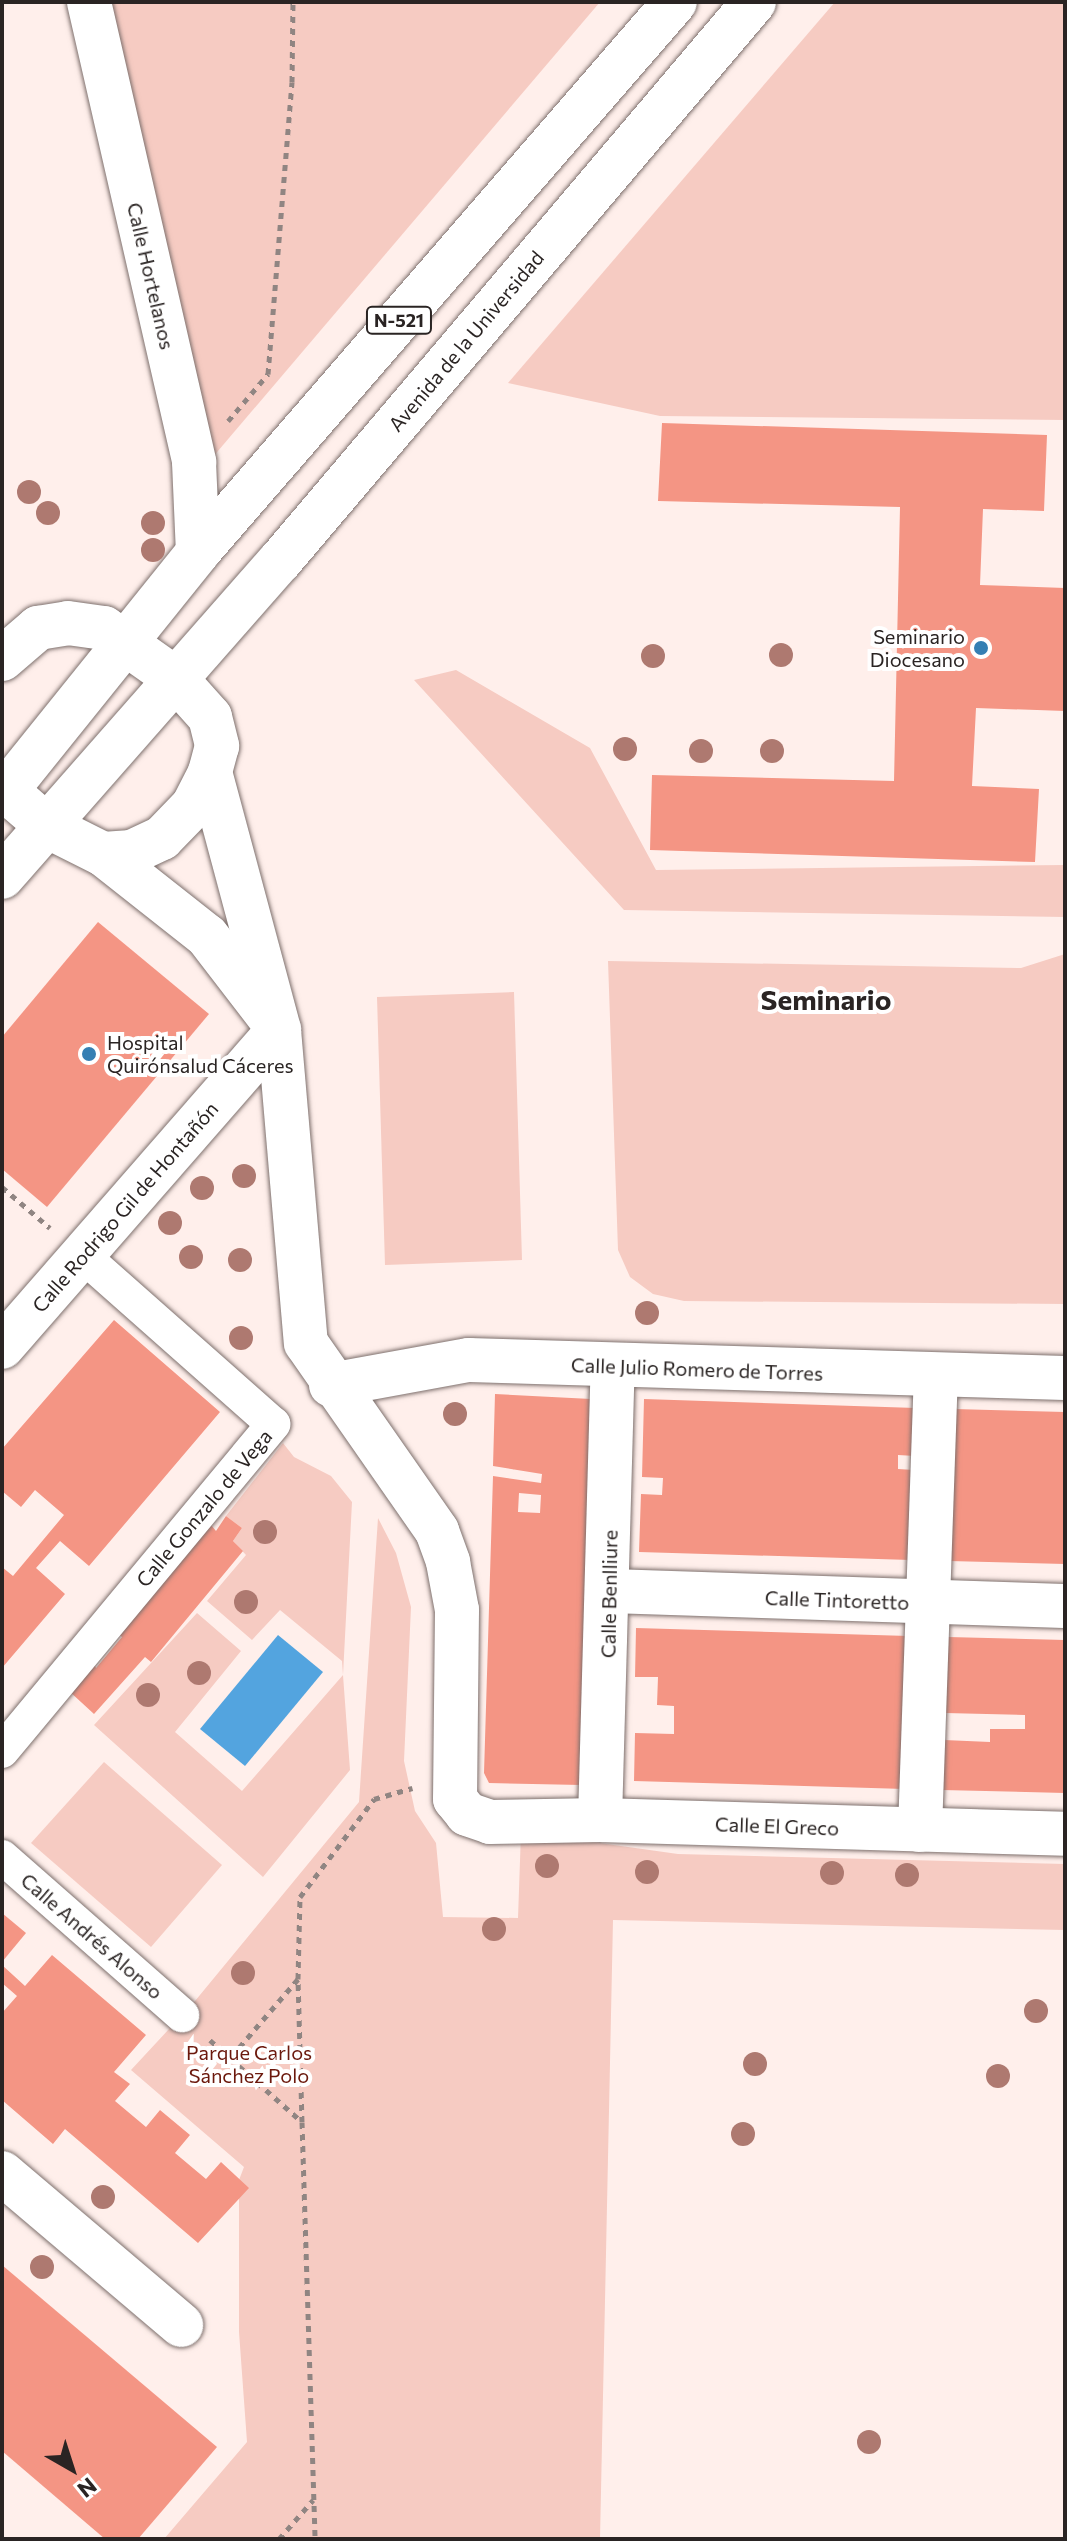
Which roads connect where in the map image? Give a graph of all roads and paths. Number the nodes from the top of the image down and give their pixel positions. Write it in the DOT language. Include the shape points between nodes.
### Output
graph roads {
  1 [pos="89,2"];
  2 [pos="293,2"];
  3 [pos="675,2"];
  4 [pos="754,2"];
  5 [pos="194,462"];
  6 [pos="198,552"];
  7 [pos="126,642"];
  8 [pos="2,659"];
  9 [pos="176,679"];
  10 [pos="210,772"];
  11 [pos="3,792"];
  12 [pos="47,826"];
  13 [pos="103,854"];
  14 [pos="2,877"];
  15 [pos="279,1030"];
  16 [pos="2,1187"];
  17 [pos="82,1255"];
  18 [pos="2,1347"];
  19 [pos="613,1368"];
  20 [pos="936,1375"];
  21 [pos="1065,1378"];
  22 [pos="331,1385"];
  23 [pos="610,1591"];
  24 [pos="930,1604"];
  25 [pos="1065,1606"];
  26 [pos="2,1751"];
  27 [pos="455,1775"];
  28 [pos="600,1820"];
  29 [pos="920,1830"];
  30 [pos="1065,1834"];
  31 [pos="2,1857"];
  32 [pos="298,1979"];
  33 [pos="182,2015"];
  34 [pos="230,2058"];
  35 [pos="302,2122"];
  36 [pos="2,2173"];
  37 [pos="181,2325"];
  38 [pos="313,2499"];
  39 [pos="279,2539"];
  40 [pos="315,2539"];
  1 -- 5 [label="street, Calle Hortelanos"];
  2 -- 5 [label="path" via="292,82 268,374"];
  3 -- 6 [label="street, N-521"];
  4 -- 9 [label="street, Avenida de la Universidad / N-521"];
  5 -- 6 [label="street, Calle Hortelanos"];
  6 -- 7 [label="street, N-521"];
  7 -- 8 [label="street" via="104,628 68,623 38,628"];
  7 -- 9 [label="street"];
  7 -- 11 [label="street, N-521"];
  9 -- 10 [label="street" via="210,717 217,746"];
  9 -- 12 [label="street, Avenida de la Universidad / N-521"];
  10 -- 13 [label="street" via="193,806 162,838 132,852"];
  10 -- 15 [label="street"];
  11 -- 12 [label="street"];
  12 -- 13 [label="street"];
  12 -- 14 [label="street, Avenida de la Universidad / N-521"];
  13 -- 15 [label="street" via="207,936"];
  15 -- 17 [label="street, Calle Rodrigo Gil de Hontañón"];
  15 -- 22 [label="street" via="306,1343"];
  16 -- 17 [label="path"];
  17 -- 18 [label="street, Calle Rodrigo Gil de Hontañón"];
  17 -- 26 [label="street, Calle Gonzalo de Vega" via="273,1424"];
  19 -- 20 [label="street, Calle Julio Romero de Torres"];
  19 -- 22 [label="street, Calle Julio Romero de Torres" via="469,1360"];
  19 -- 23 [label="street, Calle Benlliure"];
  20 -- 21 [label="street, Calle Julio Romero de Torres"];
  20 -- 24 [label="street"];
  22 -- 27 [label="street" via="437,1531 448,1562 457,1610"];
  23 -- 24 [label="street, Calle Tintoretto"];
  23 -- 28 [label="street, Calle Benlliure"];
  24 -- 25 [label="street, Calle Tintoretto"];
  24 -- 29 [label="street"];
  27 -- 28 [label="street, Calle El Greco" via="455,1799 467,1814 490,1822"];
  27 -- 32 [label="path" via="374,1799 340,1838 300,1897"];
  28 -- 29 [label="street, Calle El Greco"];
  29 -- 30 [label="street, Calle El Greco"];
  31 -- 33 [label="street, Calle Andrés Alonso"];
  32 -- 34 [label="path"];
  32 -- 35 [label="path"];
  33 -- 34 [label="path"];
  34 -- 35 [label="path"];
  35 -- 38 [label="path"];
  36 -- 37 [label="street"];
  38 -- 39 [label="path"];
  38 -- 40 [label="path"];
}
